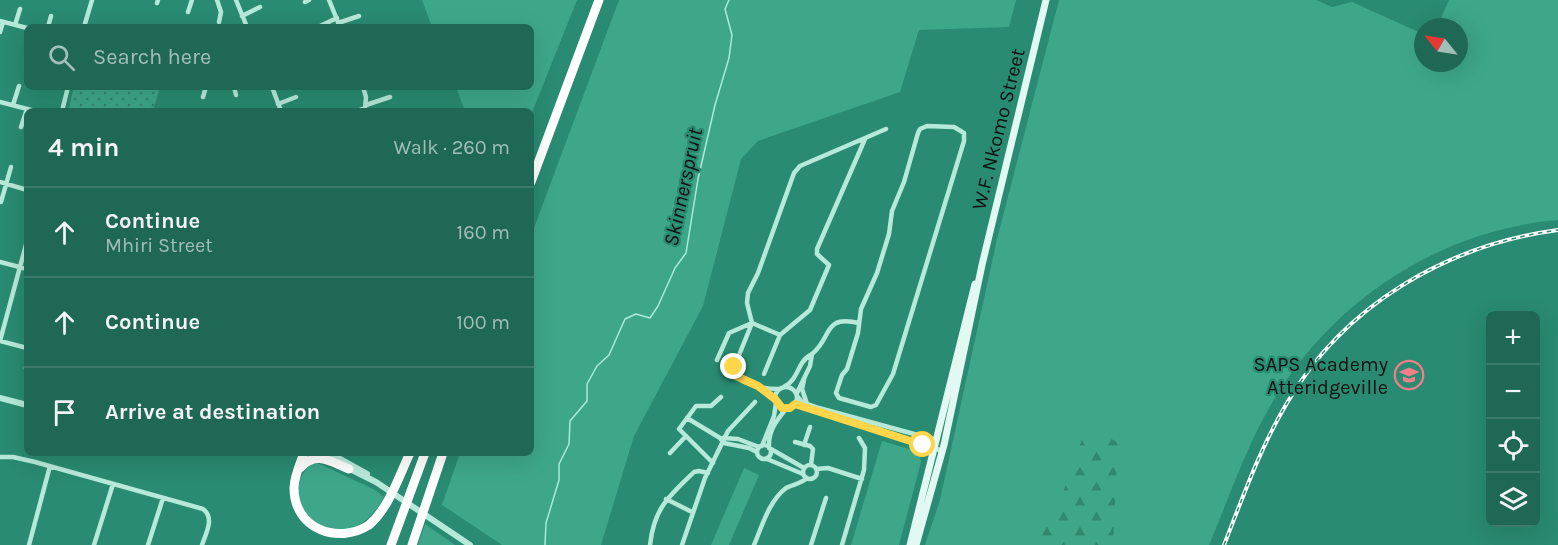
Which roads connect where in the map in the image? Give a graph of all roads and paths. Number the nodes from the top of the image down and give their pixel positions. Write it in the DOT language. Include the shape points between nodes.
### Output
graph roads {
  1 [pos="92,0"];
  2 [pos="192,0"];
  3 [pos="218,0"];
  4 [pos="236,0"];
  5 [pos="329,0"];
  6 [pos="593,0"];
  7 [pos="599,0"];
  8 [pos="1046,0"];
  9 [pos="260,7"];
  10 [pos="20,9"];
  11 [pos="188,12"];
  12 [pos="51,16"];
  13 [pos="242,16"];
  14 [pos="359,16"];
  15 [pos="1,21"];
  16 [pos="219,22"];
  17 [pos="338,23"];
  18 [pos="49,24"];
  19 [pos="85,24"];
  20 [pos="246,24"];
  21 [pos="15,25"];
  22 [pos="24,27"];
  23 [pos="0,32"];
  24 [pos="19,87"];
  25 [pos="67,90"];
  26 [pos="205,90"];
  27 [pos="235,90"];
  28 [pos="273,90"];
  29 [pos="364,90"];
  30 [pos="236,95"];
  31 [pos="203,97"];
  32 [pos="296,97"];
  33 [pos="390,97"];
  34 [pos="0,102"];
  35 [pos="278,104"];
  36 [pos="13,105"];
  37 [pos="24,108"];
  38 [pos="63,108"];
  39 [pos="280,108"];
  40 [pos="367,108"];
  41 [pos="24,118"];
  42 [pos="21,127"];
  43 [pos="886,129"];
  44 [pos="865,139"];
  45 [pos="11,167"];
  46 [pos="534,170"];
  47 [pos="534,171"];
  48 [pos="0,182"];
  49 [pos="7,184"];
  50 [pos="24,189"];
  51 [pos="1,202"];
  52 [pos="24,252"];
  53 [pos="0,262"];
  54 [pos="982,265"];
  55 [pos="20,267"];
  56 [pos="24,268"];
  57 [pos="752,323"];
  58 [pos="859,323"];
  59 [pos="780,335"];
  60 [pos="0,341"];
  61 [pos="24,347"];
  62 [pos="812,354"];
  63 [pos="717,360"];
  64 [pos="764,374"];
  65 [pos="806,375"];
  66 [pos="758,386"];
  67 [pos="782,387"];
  68 [pos="797,395"];
  69 [pos="721,397"];
  70 [pos="0,398"];
  71 [pos="775,401"];
  72 [pos="755,402"];
  73 [pos="24,404"];
  74 [pos="795,404"];
  75 [pos="807,404"];
  76 [pos="786,409"];
  77 [pos="687,418"];
  78 [pos="810,427"];
  79 [pos="686,436"];
  80 [pos="859,438"];
  81 [pos="723,439"];
  82 [pos="935,440"];
  83 [pos="945,441"];
  84 [pos="795,442"];
  85 [pos="804,445"];
  86 [pos="759,448"];
  87 [pos="770,448"];
  88 [pos="933,448"];
  89 [pos="943,451"];
  90 [pos="670,453"];
  91 [pos="303,456"];
  92 [pos="321,456"];
  93 [pos="335,456"];
  94 [pos="409,456"];
  95 [pos="424,456"];
  96 [pos="431,456"];
  97 [pos="442,456"];
  98 [pos="0,457"];
  99 [pos="787,458"];
  100 [pos="767,459"];
  101 [pos="712,464"];
  102 [pos="811,465"];
  103 [pos="50,466"];
  104 [pos="784,466"];
  105 [pos="804,468"];
  106 [pos="349,469"];
  107 [pos="816,469"];
  108 [pos="298,471"];
  109 [pos="708,473"];
  110 [pos="805,476"];
  111 [pos="862,479"];
  112 [pos="374,480"];
  113 [pos="113,484"];
  114 [pos="163,498"];
  115 [pos="826,498"];
  116 [pos="666,499"];
  117 [pos="692,512"];
  118 [pos="28,545"];
  119 [pos="94,545"];
  120 [pos="148,545"];
  121 [pos="202,545"];
  122 [pos="391,545"];
  123 [pos="398,545"];
  124 [pos="412,545"];
  125 [pos="470,545"];
  126 [pos="650,545"];
  127 [pos="682,545"];
  128 [pos="754,545"];
  129 [pos="811,545"];
  130 [pos="842,545"];
  131 [pos="910,545"];
  132 [pos="916,545"];
  1 -- 19 [label="street"];
  2 -- 11 [label="street"];
  3 -- 16 [label="street"];
  4 -- 13 [label="street"];
  5 -- 17 [label="street"];
  6 -- 46 [label="highway"];
  7 -- 47 [label="highway"];
  8 -- 54 [label="main road, W.F. Nkomo Street"];
  9 -- 13 [label="street"];
  10 -- 21 [label="street"];
  12 -- 18 [label="street"];
  13 -- 20 [label="street"];
  14 -- 17 [label="street"];
  15 -- 21 [label="street"];
  15 -- 23 [label="street"];
  21 -- 22 [label="street"];
  24 -- 36 [label="street"];
  25 -- 38 [label="street"];
  26 -- 31 [label="street"];
  27 -- 30 [label="street"];
  28 -- 35 [label="street"];
  29 -- 40 [label="street"];
  32 -- 35 [label="street"];
  33 -- 40 [label="street"];
  34 -- 36 [label="street"];
  35 -- 39 [label="street"];
  36 -- 37 [label="street"];
  41 -- 42 [label="street"];
  43 -- 44 [label="street"];
  44 -- 57 [label="street" via="800,166 794,173 748,292"];
  44 -- 59 [label="street" via="817,249 829,265 810,310"];
  45 -- 49 [label="street"];
  48 -- 49 [label="street"];
  49 -- 50 [label="street"];
  49 -- 51 [label="street"];
  52 -- 55 [label="street"];
  53 -- 55 [label="street"];
  54 -- 82 [label="main road, W.F. Nkomo Street"];
  54 -- 83 [label="main road, W.F. Nkomo Street"];
  55 -- 56 [label="street"];
  55 -- 60 [label="street"];
  57 -- 59 [label="street"];
  57 -- 63 [label="street" via="729,333"];
  57 -- 66 [label="street" via="733,370 738,378"];
  58 -- 58 [label="street" via="920,129 927,126 961,130 964,141 893,374 873,408 839,398 836,393"];
  58 -- 62 [label="street" via="838,322"];
  59 -- 64 [label="street"];
  60 -- 61 [label="street"];
  62 -- 65 [label="street"];
  62 -- 67 [label="street" via="792,381"];
  65 -- 68 [label="street"];
  65 -- 75 [label="street" via="802,389"];
  66 -- 67 [label="street"];
  66 -- 71 [label="street"];
  67 -- 68 [label="street" via="791,387"];
  67 -- 71 [label="street"];
  68 -- 74 [label="street"];
  68 -- 75 [label="street"];
  69 -- 77 [label="street" via="709,407 696,406"];
  70 -- 73 [label="street"];
  71 -- 76 [label="street"];
  71 -- 86 [label="street" via="774,416"];
  72 -- 81 [label="street"];
  74 -- 76 [label="street"];
  74 -- 88 [label="street"];
  75 -- 82 [label="street"];
  76 -- 87 [label="street" via="774,424"];
  77 -- 79 [label="street" via="679,429"];
  77 -- 81 [label="street"];
  78 -- 85 [label="street"];
  79 -- 90 [label="street"];
  79 -- 101 [label="street"];
  80 -- 111 [label="street" via="866,456"];
  81 -- 86 [label="street"];
  81 -- 101 [label="street"];
  82 -- 83 [label="street"];
  82 -- 88 [label="main road, W.F. Nkomo Street"];
  83 -- 89 [label="main road, W.F. Nkomo Street"];
  84 -- 85 [label="street"];
  85 -- 102 [label="street" via="813,449"];
  86 -- 87 [label="street"];
  86 -- 100 [label="street" via="760,458"];
  87 -- 99 [label="street"];
  87 -- 100 [label="street"];
  88 -- 89 [label="street"];
  88 -- 131 [label="main road, W.F. Nkomo Street"];
  89 -- 132 [label="main road, W.F. Nkomo Street"];
  91 -- 108 [label="highway"];
  92 -- 106 [label="street"];
  93 -- 112 [label="street"];
  94 -- 108 [label="highway" via="376,518 346,536 322,533 300,514 294,487"];
  95 -- 122 [label="highway"];
  96 -- 123 [label="highway"];
  97 -- 124 [label="highway"];
  98 -- 103 [label="street"];
  99 -- 104 [label="street"];
  99 -- 105 [label="street"];
  100 -- 104 [label="street"];
  101 -- 109 [label="street"];
  102 -- 105 [label="street"];
  102 -- 107 [label="street"];
  103 -- 113 [label="street"];
  103 -- 118 [label="street"];
  104 -- 110 [label="street"];
  105 -- 110 [label="street"];
  106 -- 108 [label="highway" via="316,458"];
  106 -- 112 [label="street"];
  107 -- 110 [label="street" via="815,476"];
  107 -- 111 [label="street" via="828,468"];
  109 -- 116 [label="street" via="694,472"];
  109 -- 117 [label="street"];
  110 -- 128 [label="street" via="801,483 785,489 775,499"];
  111 -- 130 [label="street"];
  112 -- 125 [label="street"];
  113 -- 114 [label="street"];
  113 -- 119 [label="street"];
  114 -- 120 [label="street"];
  114 -- 121 [label="street" via="208,513"];
  115 -- 129 [label="street"];
  116 -- 117 [label="street"];
  116 -- 126 [label="street"];
  117 -- 127 [label="street"];
}
